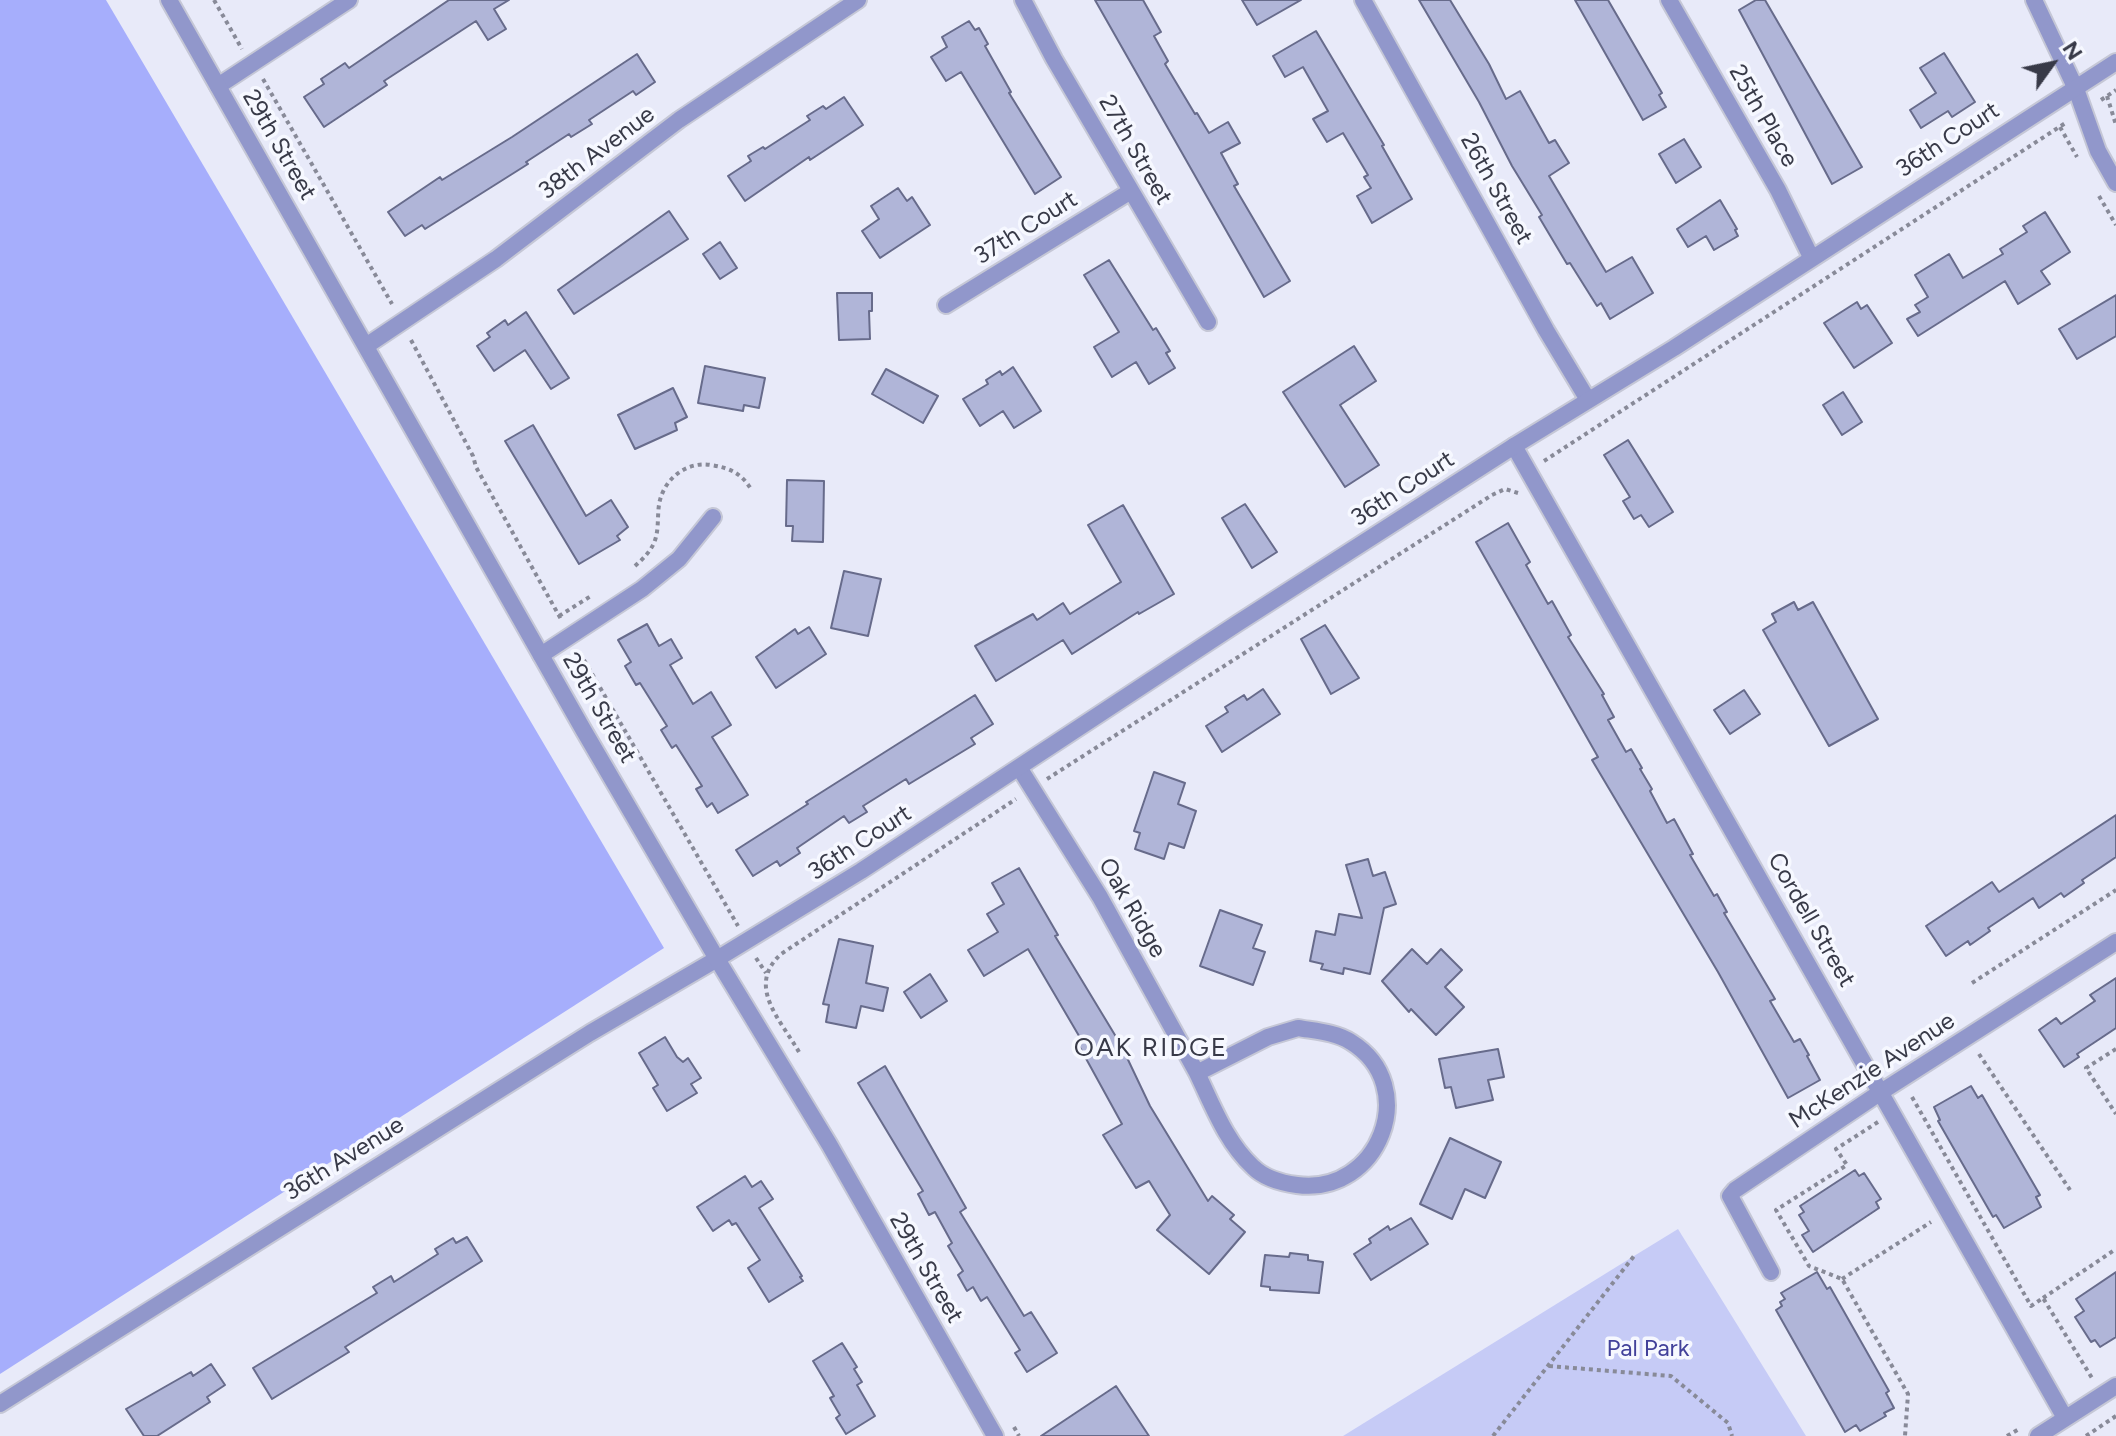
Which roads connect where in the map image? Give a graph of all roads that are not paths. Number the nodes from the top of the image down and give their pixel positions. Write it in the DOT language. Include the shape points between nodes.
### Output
graph roads {
  1 [pos="169,0"];
  2 [pos="349,0"];
  3 [pos="858,0"];
  4 [pos="1023,0"];
  5 [pos="1363,0"];
  6 [pos="1669,0"];
  7 [pos="2034,0"];
  8 [pos="2116,62"];
  9 [pos="218,86"];
  10 [pos="2076,89"];
  11 [pos="2116,183"];
  12 [pos="1131,191"];
  13 [pos="1811,257"];
  14 [pos="946,305"];
  15 [pos="1208,322"];
  16 [pos="366,346"];
  17 [pos="1588,400"];
  18 [pos="1514,446"];
  19 [pos="713,517"];
  20 [pos="541,655"];
  21 [pos="1020,769"];
  22 [pos="2116,942"];
  23 [pos="717,959"];
  24 [pos="1197,1073"];
  25 [pos="1881,1092"];
  26 [pos="1771,1272"];
  27 [pos="2116,1386"];
  28 [pos="0,1404"];
  29 [pos="2065,1418"];
  30 [pos="2034,1428"];
  31 [pos="995,1436"];
  1 -- 9 [label="street, 29th Street"];
  2 -- 9 [label="street"];
  3 -- 16 [label="street, 38th Avenue" via="679,120 496,259"];
  4 -- 12 [label="street, 27th Street"];
  5 -- 17 [label="street, 26th Street"];
  6 -- 13 [label="street, 25th Place"];
  7 -- 10 [label="street"];
  8 -- 10 [label="street, 36th Court"];
  9 -- 16 [label="street, 29th Street"];
  10 -- 11 [label="street" via="2098,151"];
  10 -- 13 [label="street, 36th Court"];
  12 -- 14 [label="street, 37th Court"];
  12 -- 15 [label="street, 27th Street"];
  13 -- 17 [label="street, 36th Court"];
  16 -- 20 [label="street, 29th Street"];
  17 -- 18 [label="street, 36th Court"];
  18 -- 21 [label="street, 36th Court"];
  18 -- 25 [label="street, Cordell Street"];
  19 -- 20 [label="street" via="679,559 642,589"];
  20 -- 23 [label="street, 29th Street"];
  21 -- 23 [label="street, 36th Court"];
  21 -- 24 [label="street, Oak Ridge" via="1100,897"];
  22 -- 25 [label="street, McKenzie Avenue"];
  23 -- 28 [label="street, 36th Avenue" via="590,1033"];
  23 -- 31 [label="street, 29th Street"];
  24 -- 24 [label="street, Oak Ridge" via="1236,1149 1255,1170 1281,1183 1309,1187 1337,1181 1361,1167 1379,1142 1387,1115 1385,1086 1372,1060 1350,1041 1298,1028"];
  25 -- 26 [label="street, McKenzie Avenue" via="1730,1196"];
  25 -- 29 [label="street, Cordell Street"];
  27 -- 29 [label="street"];
  29 -- 30 [label="street"];
}
